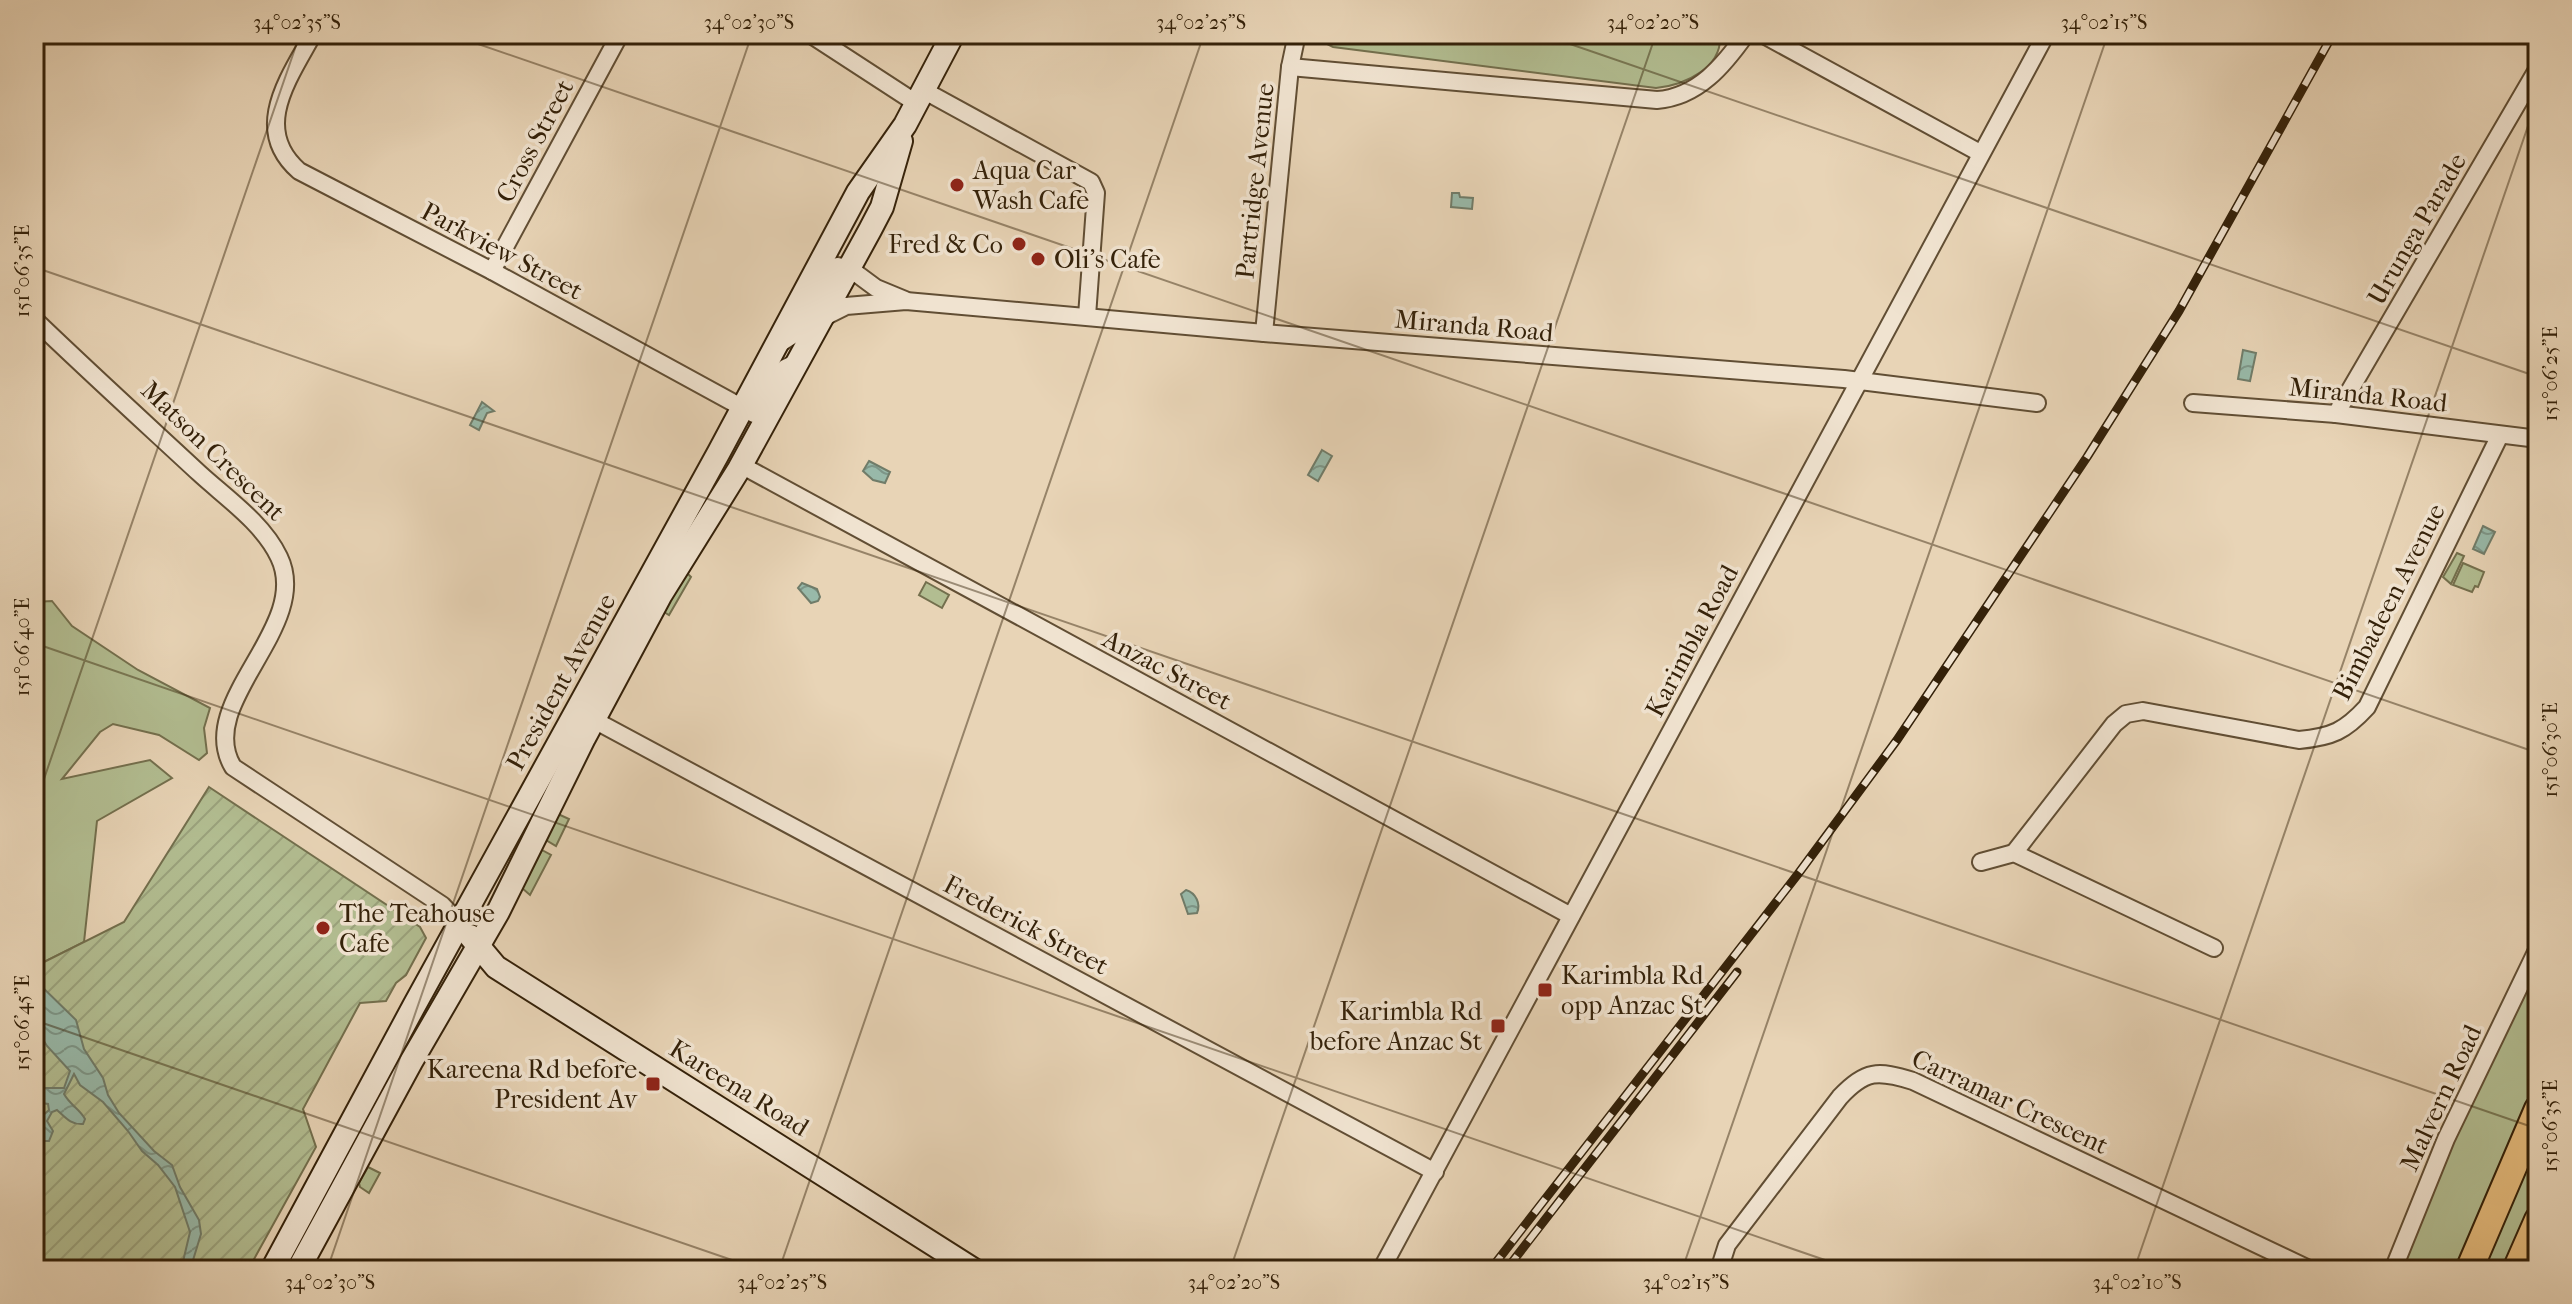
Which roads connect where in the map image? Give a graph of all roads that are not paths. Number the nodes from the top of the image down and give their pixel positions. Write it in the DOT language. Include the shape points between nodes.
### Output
graph roads {
  1 [pos="313,34"];
  2 [pos="620,34"];
  3 [pos="810,34"];
  4 [pos="953,34"];
  5 [pos="1297,34"];
  6 [pos="1746,34"];
  7 [pos="1762,34"];
  8 [pos="2046,34"];
  9 [pos="1290,67"];
  10 [pos="2538,68"];
  11 [pos="920,96"];
  12 [pos="905,125"];
  13 [pos="1980,153"];
  14 [pos="849,268"];
  15 [pos="492,271"];
  16 [pos="906,301"];
  17 [pos="1087,316"];
  18 [pos="34,319"];
  19 [pos="822,319"];
  20 [pos="1264,333"];
  21 [pos="776,346"];
  22 [pos="798,363"];
  23 [pos="1859,380"];
  24 [pos="2037,403"];
  25 [pos="2193,403"];
  26 [pos="743,408"];
  27 [pos="2336,414"];
  28 [pos="2500,435"];
  29 [pos="2538,439"];
  30 [pos="741,465"];
  31 [pos="594,720"];
  32 [pos="2014,853"];
  33 [pos="1981,862"];
  34 [pos="1571,916"];
  35 [pos="460,924"];
  36 [pos="478,947"];
  37 [pos="2214,948"];
  38 [pos="2538,948"];
  39 [pos="2538,1109"];
  40 [pos="1435,1172"];
  41 [pos="2538,1220"];
  42 [pos="272,1270"];
  43 [pos="298,1270"];
  44 [pos="974,1270"];
  45 [pos="1381,1270"];
  46 [pos="1719,1270"];
  47 [pos="2311,1270"];
  48 [pos="2393,1270"];
  49 [pos="2469,1270"];
  50 [pos="2516,1270"];
  1 -- 15 [label="street, Parkview Street" via="277,106 276,138 290,164"];
  2 -- 15 [label="street, Cross Street"];
  3 -- 11 [label="street"];
  4 -- 11 [label="main road, President Avenue"];
  5 -- 9 [label="street, Partridge Avenue"];
  6 -- 9 [label="street" via="1705,81 1689,92 1657,100"];
  7 -- 13 [label="street"];
  8 -- 13 [label="street, Karimbla Road"];
  9 -- 20 [label="street, Partridge Avenue"];
  10 -- 27 [label="street, Urunga Parade"];
  11 -- 12 [label="main road, President Avenue"];
  11 -- 17 [label="street" via="1091,182 1096,193"];
  12 -- 14 [label="main road, President Avenue" via="882,207"];
  12 -- 21 [label="main road, President Avenue" via="858,192"];
  13 -- 23 [label="street, Karimbla Road"];
  14 -- 16 [label="street, Miranda Road"];
  14 -- 19 [label="main road, President Avenue"];
  14 -- 21 [label="street" via="838,266 829,272 796,333"];
  15 -- 26 [label="street, Parkview Street"];
  16 -- 17 [label="street, Miranda Road"];
  16 -- 19 [label="street, Miranda Road" via="846,306"];
  17 -- 20 [label="street, Miranda Road"];
  18 -- 35 [label="street, Matson Crescent" via="249,519 279,558 283,603 224,735 233,767 437,902"];
  19 -- 22 [label="main road, President Avenue"];
  20 -- 23 [label="street, Miranda Road"];
  21 -- 26 [label="main road, President Avenue"];
  22 -- 26 [label="street" via="778,373 754,414"];
  22 -- 30 [label="main road, President Avenue"];
  23 -- 24 [label="street, Miranda Road"];
  23 -- 34 [label="street, Karimbla Road"];
  25 -- 27 [label="street, Miranda Road"];
  26 -- 35 [label="main road, President Avenue"];
  27 -- 28 [label="street, Miranda Road"];
  28 -- 29 [label="street, Miranda Road"];
  28 -- 32 [label="street, Bimbadeen Avenue" via="2367,707 2349,727 2325,738 2299,740 2143,711 2126,714"];
  30 -- 31 [label="main road, President Avenue" via="660,596"];
  30 -- 34 [label="street, Anzac Street"];
  31 -- 36 [label="main road, President Avenue"];
  31 -- 40 [label="street, Frederick Street"];
  32 -- 33 [label="street"];
  32 -- 37 [label="street"];
  34 -- 40 [label="street, Karimbla Road"];
  35 -- 36 [label="main road, Matson Crescent"];
  35 -- 42 [label="main road, President Avenue"];
  36 -- 43 [label="main road, President Avenue"];
  36 -- 44 [label="main road, Kareena Road" via="496,967"];
  38 -- 48 [label="street, Malvern Road" via="2446,1139"];
  39 -- 49 [label="main road"];
  40 -- 45 [label="street, Karimbla Road"];
  41 -- 50 [label="main road"];
  46 -- 47 [label="street, Carramar Crescent" via="1727,1245 1840,1097 1856,1080 1874,1073 1913,1081"];
}
